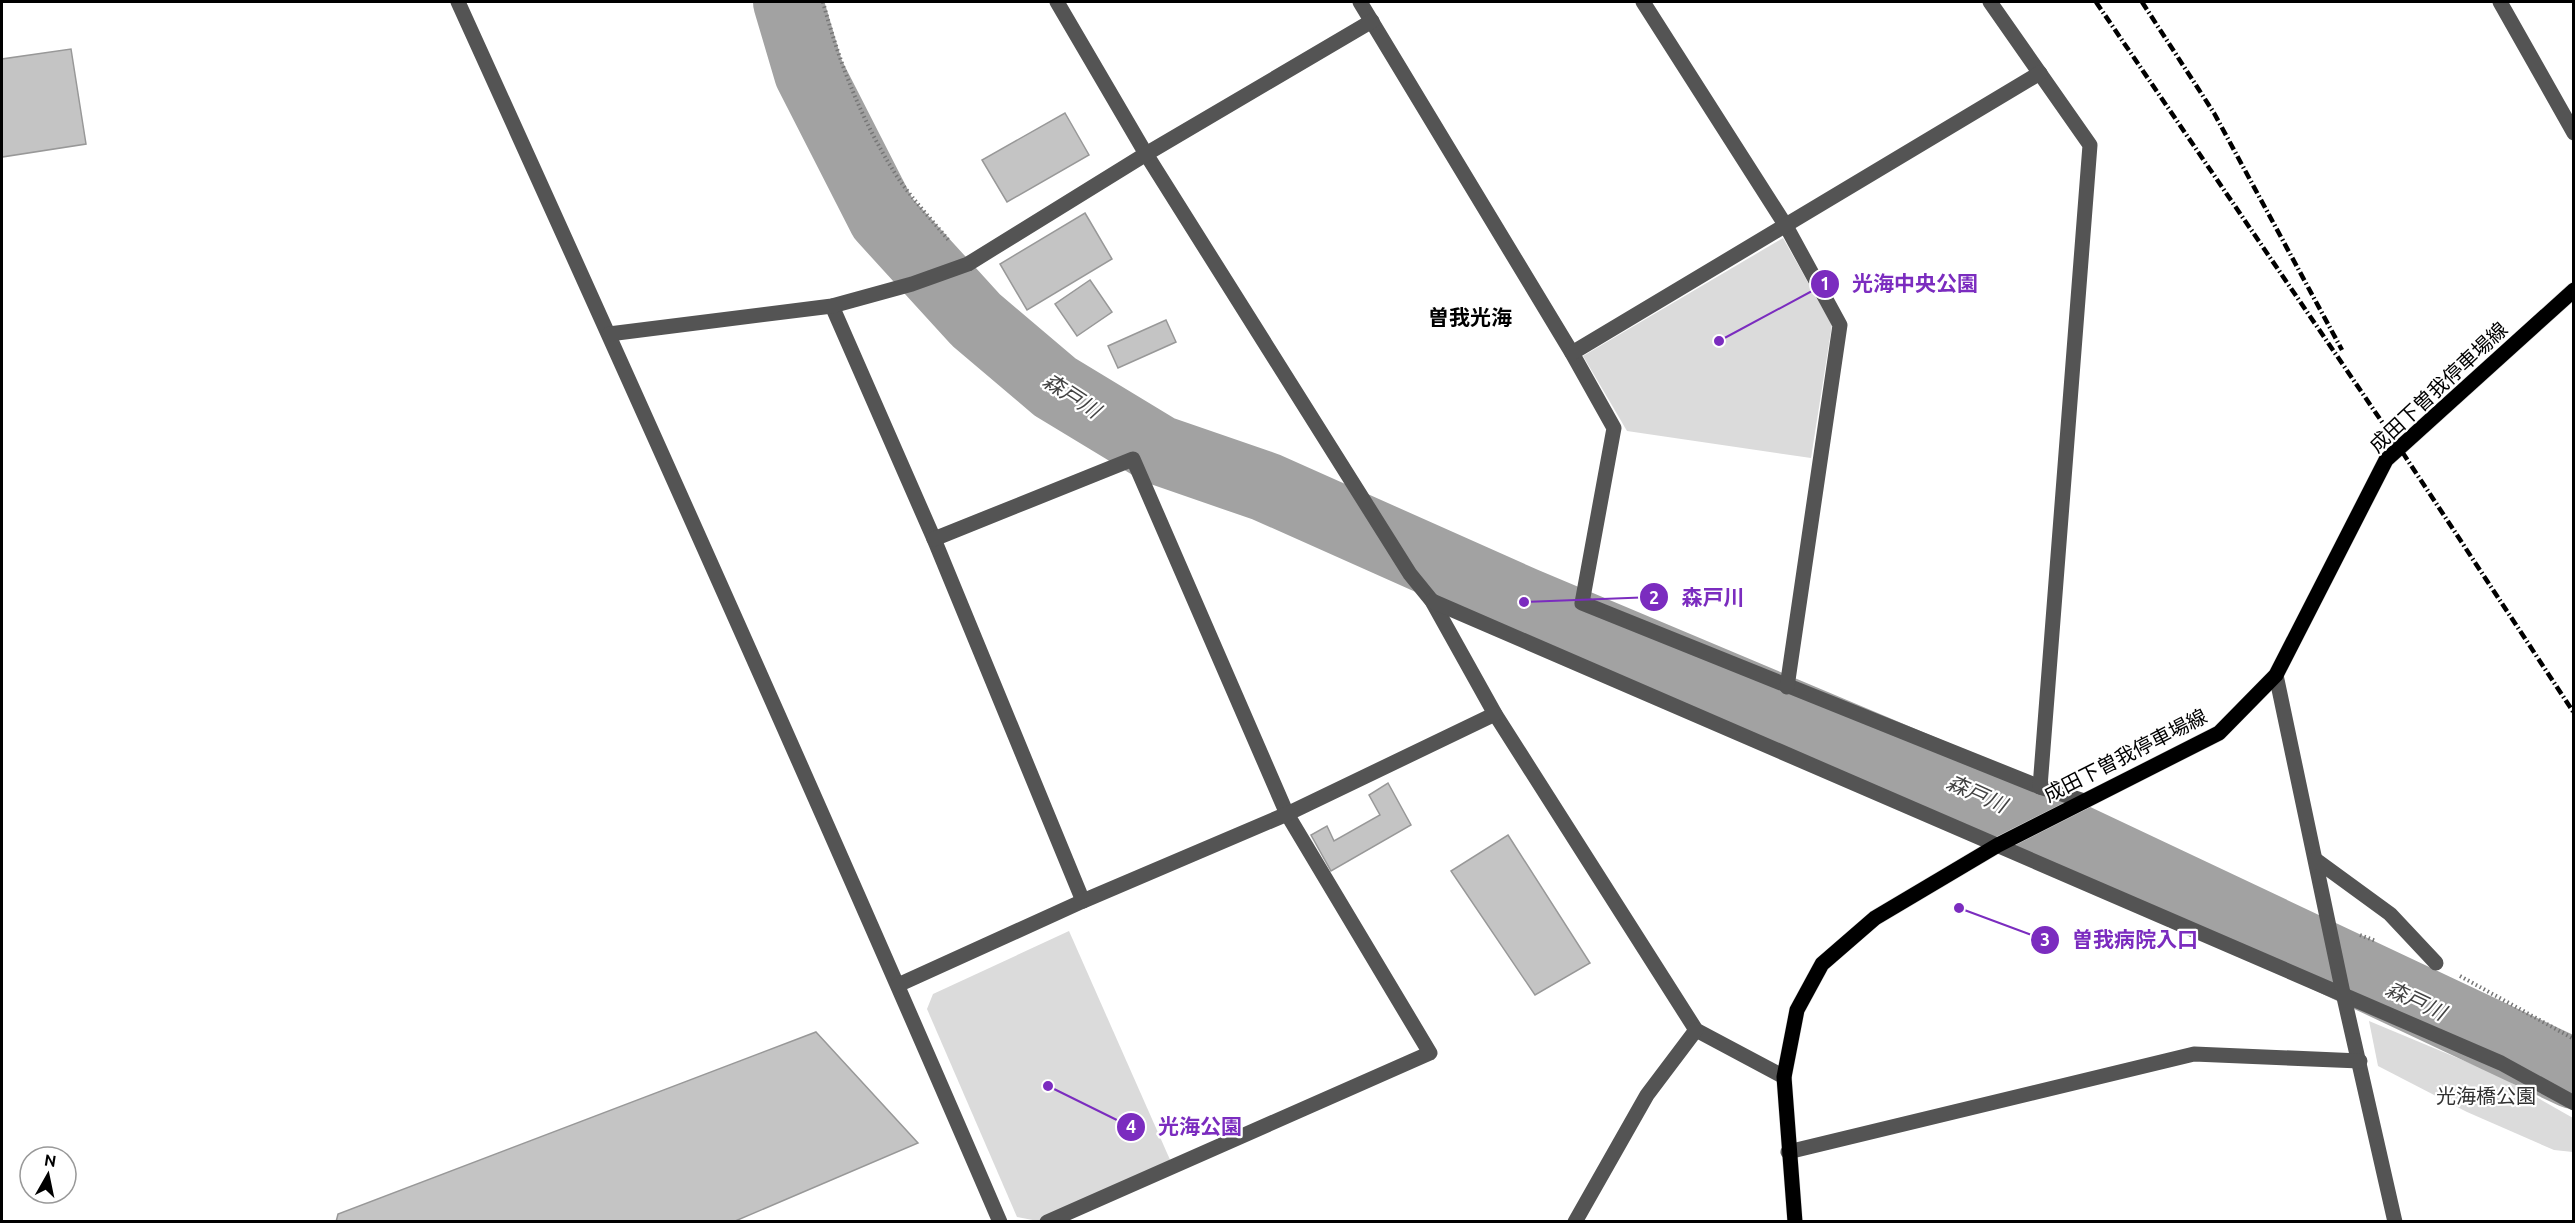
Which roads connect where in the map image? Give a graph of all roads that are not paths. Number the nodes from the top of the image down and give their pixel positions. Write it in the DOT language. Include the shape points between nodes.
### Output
graph roads {
  1 [pos="458,2"];
  2 [pos="1057,2"];
  3 [pos="1360,2"];
  4 [pos="1643,2"];
  5 [pos="1990,2"];
  6 [pos="2500,2"];
  7 [pos="1372,21"];
  8 [pos="2040,73"];
  9 [pos="2574,133"];
  10 [pos="1146,154"];
  11 [pos="1786,226"];
  12 [pos="2574,290"];
  13 [pos="832,306"];
  14 [pos="609,334"];
  15 [pos="1572,353"];
  16 [pos="934,539"];
  17 [pos="1432,601"];
  18 [pos="2276,675"];
  19 [pos="1787,687"];
  20 [pos="1495,714"];
  21 [pos="2040,787"];
  22 [pos="2084,801"];
  23 [pos="1287,814"];
  24 [pos="1998,845"];
  25 [pos="2316,860"];
  26 [pos="1083,901"];
  27 [pos="2436,963"];
  28 [pos="898,985"];
  29 [pos="2343,993"];
  30 [pos="1696,1030"];
  31 [pos="2360,1061"];
  32 [pos="1784,1077"];
  33 [pos="2574,1103"];
  34 [pos="1788,1152"];
  35 [pos="1000,1221"];
  36 [pos="1047,1221"];
  37 [pos="1575,1221"];
  38 [pos="1795,1221"];
  39 [pos="2395,1221"];
  1 -- 14 [label="street"];
  2 -- 10 [label="street"];
  3 -- 7 [label="street"];
  4 -- 11 [label="street"];
  5 -- 8 [label="street"];
  6 -- 9 [label="street"];
  7 -- 10 [label="street"];
  7 -- 15 [label="street"];
  8 -- 11 [label="street"];
  8 -- 21 [label="street" via="2090,145"];
  10 -- 13 [label="street" via="963,266"];
  10 -- 17 [label="street" via="1410,574"];
  11 -- 15 [label="street"];
  11 -- 19 [label="street" via="1840,325"];
  12 -- 18 [label="main road, 成田下曽我停車場線" via="2386,460"];
  13 -- 14 [label="street"];
  13 -- 16 [label="street"];
  14 -- 28 [label="street"];
  15 -- 19 [label="street" via="1614,428 1582,603"];
  16 -- 23 [label="street" via="1133,459"];
  16 -- 26 [label="street"];
  17 -- 20 [label="street"];
  17 -- 24 [label="street"];
  18 -- 22 [label="main road, 成田下曽我停車場線" via="2219,733"];
  18 -- 25 [label="street"];
  19 -- 21 [label="street"];
  20 -- 23 [label="street"];
  20 -- 30 [label="street"];
  21 -- 22 [label="street"];
  22 -- 24 [label="main road, 成田下曽我停車場線"];
  23 -- 26 [label="street"];
  23 -- 36 [label="street" via="1430,1053"];
  24 -- 29 [label="street"];
  24 -- 32 [label="main road, 成田下曽我停車場線" via="1875,918 1822,964 1797,1010"];
  25 -- 27 [label="street" via="2390,914"];
  25 -- 29 [label="street"];
  26 -- 28 [label="street"];
  28 -- 35 [label="street"];
  29 -- 31 [label="street"];
  29 -- 33 [label="street" via="2501,1063"];
  30 -- 32 [label="street"];
  30 -- 37 [label="street" via="1647,1095"];
  31 -- 34 [label="street" via="2194,1054"];
  31 -- 39 [label="street"];
  32 -- 34 [label="main road, 成田下曽我停車場線"];
  34 -- 38 [label="main road, 成田下曽我停車場線"];
}
